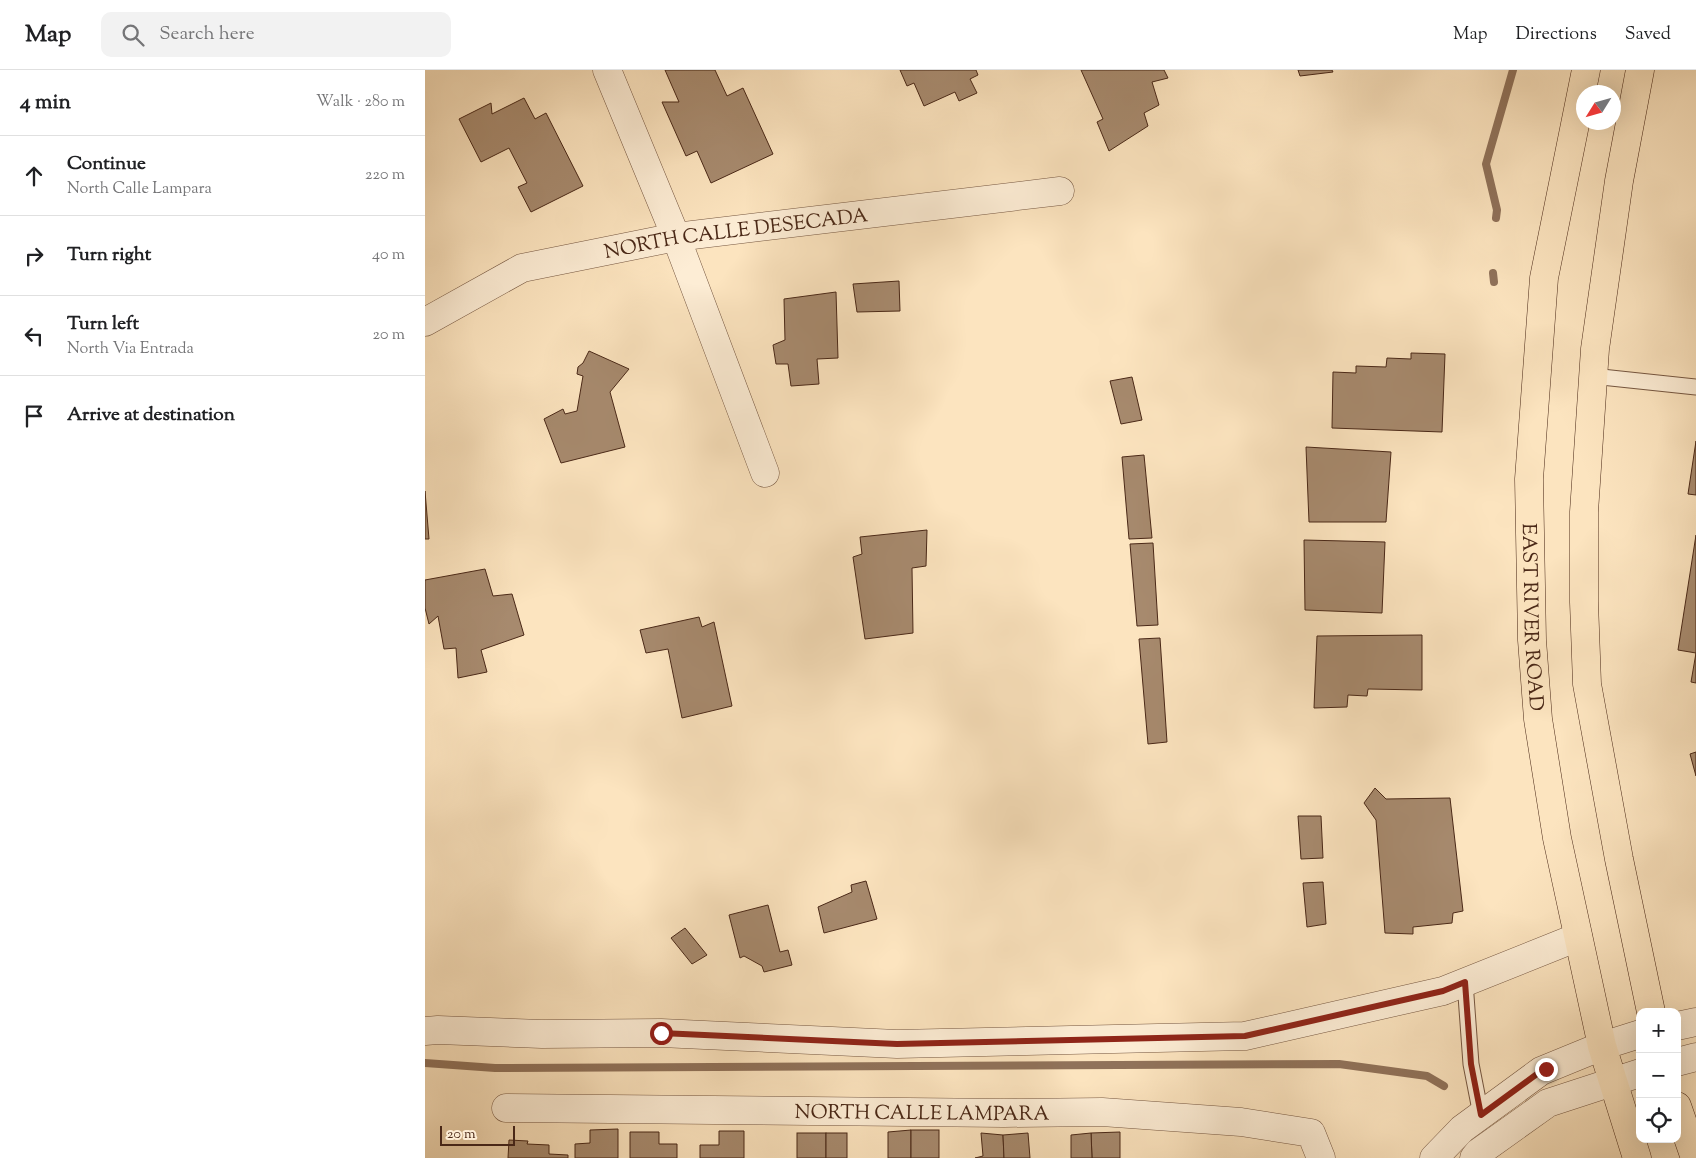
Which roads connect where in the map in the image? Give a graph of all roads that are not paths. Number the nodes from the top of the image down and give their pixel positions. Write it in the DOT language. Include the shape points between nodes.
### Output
graph roads {
  1 [pos="607,70"];
  2 [pos="1586,70"];
  3 [pos="1640,70"];
  4 [pos="1060,191"];
  5 [pos="676,237"];
  6 [pos="425,322"];
  7 [pos="1592,376"];
  8 [pos="1696,387"];
  9 [pos="765,473"];
  10 [pos="1578,937"];
  11 [pos="1465,982"];
  12 [pos="1650,1008"];
  13 [pos="1696,1022"];
  14 [pos="1681,1025"];
  15 [pos="425,1031"];
  16 [pos="1636,1035"];
  17 [pos="1603,1046"];
  18 [pos="1696,1056"];
  19 [pos="1681,1061"];
  20 [pos="1636,1074"];
  21 [pos="1612,1081"];
  22 [pos="506,1108"];
  23 [pos="1481,1115"];
  24 [pos="1681,1118"];
  25 [pos="1321,1158"];
  26 [pos="1434,1158"];
  27 [pos="1474,1158"];
  28 [pos="1637,1158"];
  29 [pos="1695,1158"];
  1 -- 5 [label="street"];
  2 -- 10 [label="main road, EAST RIVER ROAD" via="1544,278 1529,479 1532,640 1538,719 1557,838"];
  3 -- 7 [label="main road" via="1619,181"];
  4 -- 5 [label="street, NORTH CALLE DESECADA"];
  5 -- 6 [label="street, NORTH CALLE DESECADA" via="522,268"];
  5 -- 9 [label="street"];
  7 -- 8 [label="lane"];
  7 -- 12 [label="main road" via="1584,512 1587,684"];
  10 -- 11 [label="street"];
  10 -- 17 [label="main road, EAST RIVER ROAD"];
  11 -- 15 [label="street" via="1443,991 1245,1036 897,1044 661,1033"];
  11 -- 23 [label="lane" via="1471,1064"];
  13 -- 14 [label="street"];
  16 -- 17 [label="street"];
  17 -- 21 [label="main road, EAST RIVER ROAD"];
  17 -- 23 [label="street" via="1541,1071"];
  18 -- 19 [label="street"];
  20 -- 21 [label="street"];
  21 -- 27 [label="street" via="1549,1102"];
  21 -- 28 [label="main road, EAST RIVER ROAD"];
  22 -- 25 [label="street, NORTH CALLE LAMPARA" via="1102,1112 1241,1122 1311,1133"];
  23 -- 26 [label="street"];
  24 -- 29 [label="main road"];
}
